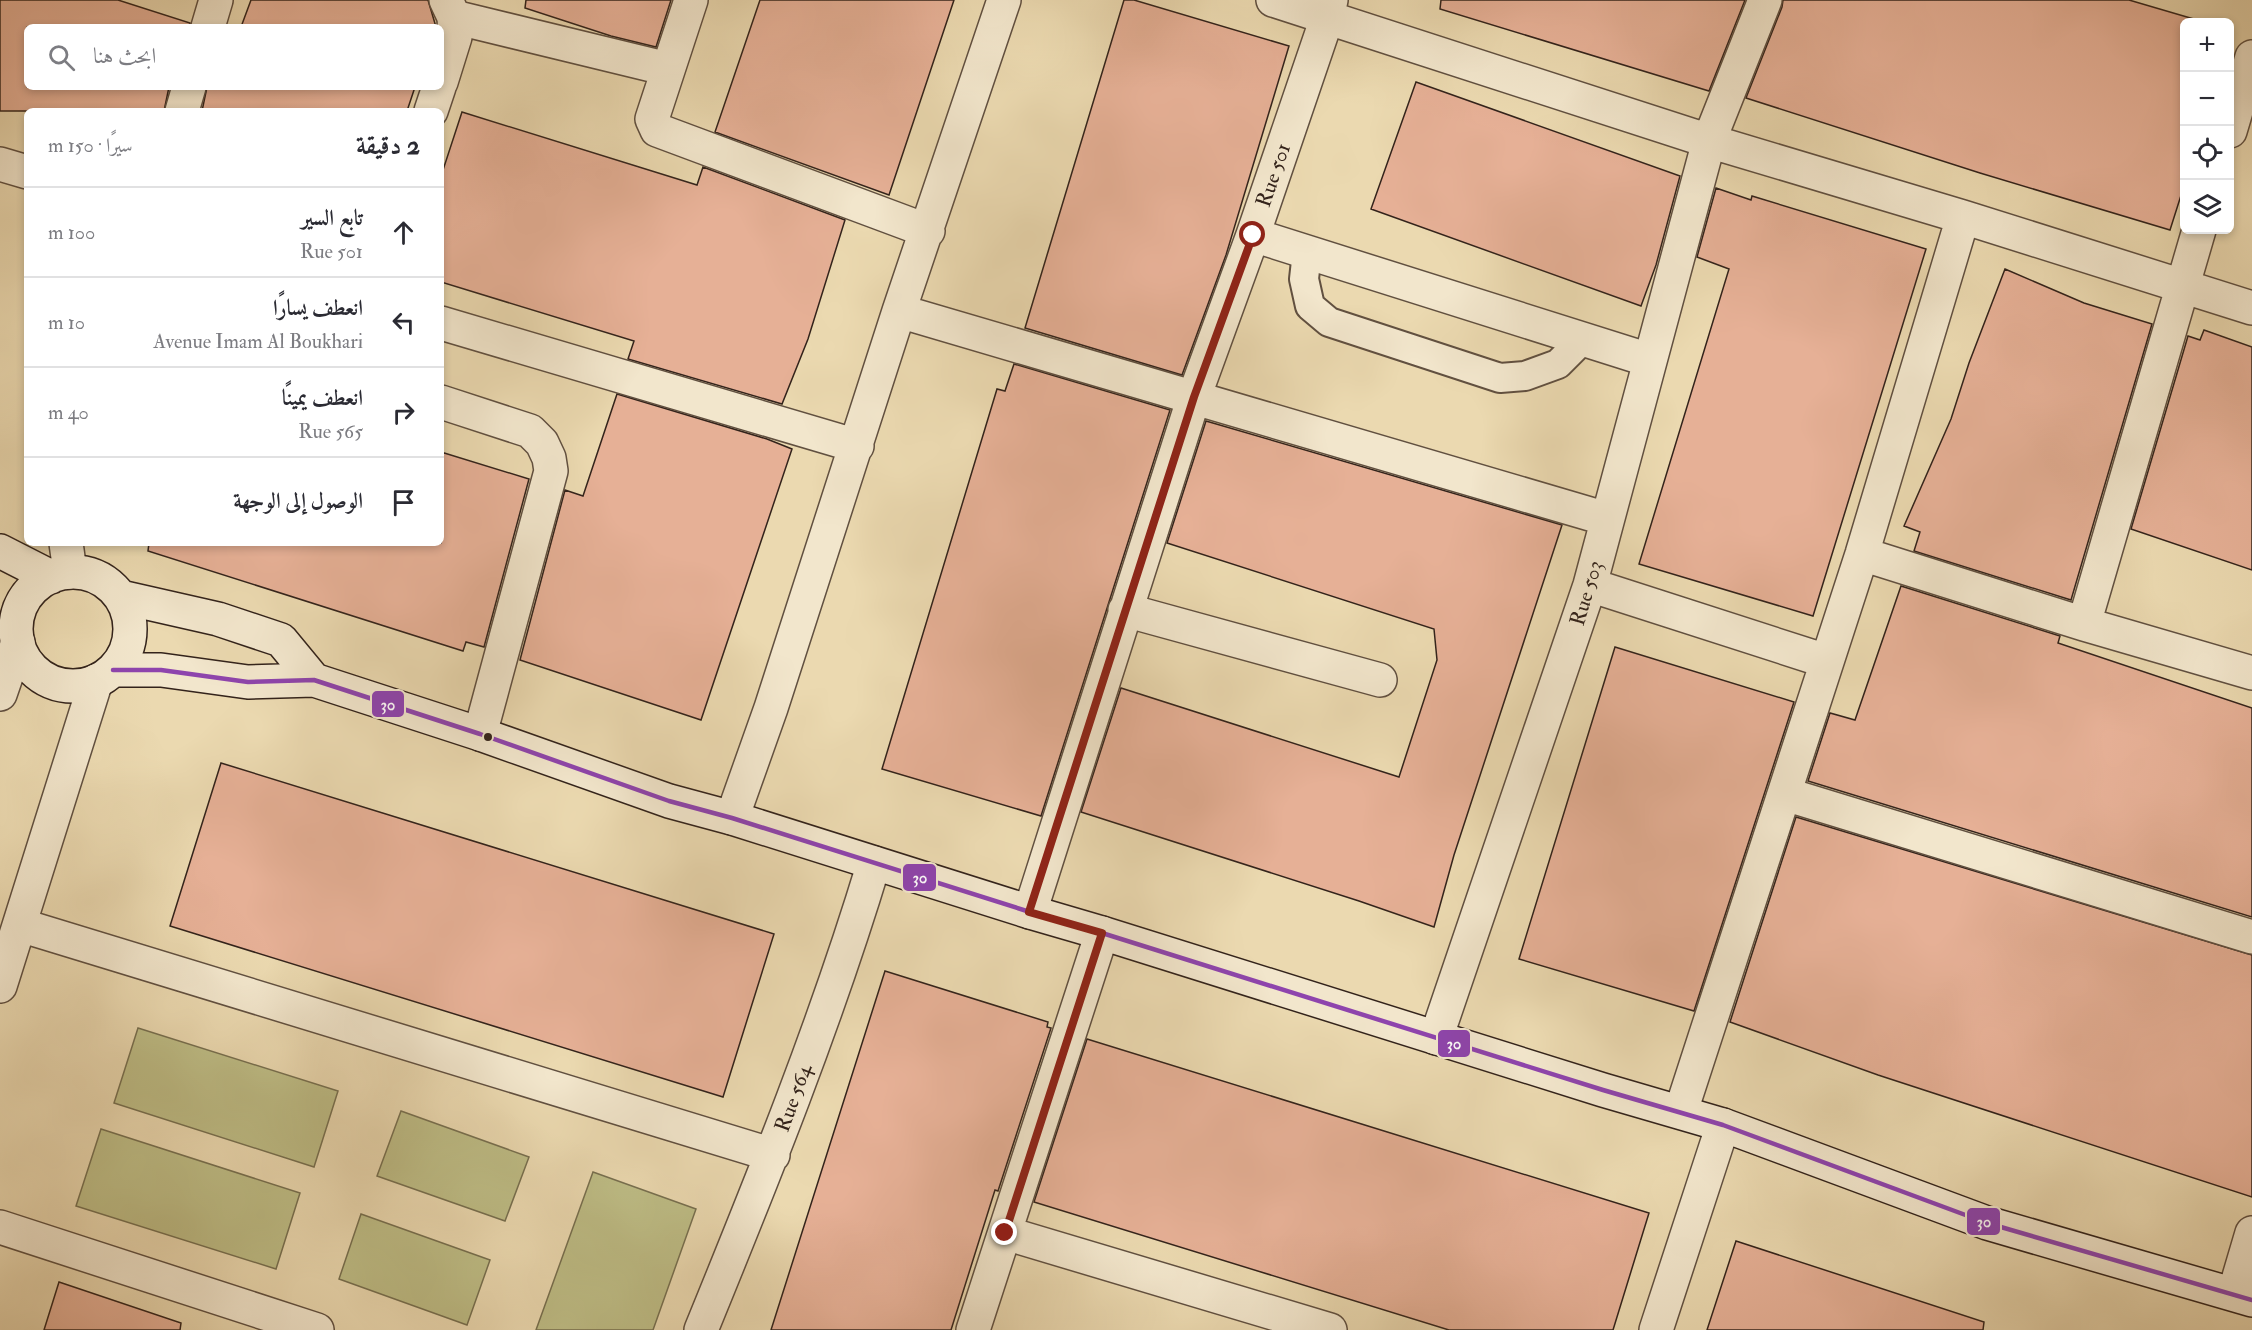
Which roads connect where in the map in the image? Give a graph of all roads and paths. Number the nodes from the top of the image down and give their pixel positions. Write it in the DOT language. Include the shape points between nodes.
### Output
graph roads {
  1 [pos="691,0"];
  2 [pos="1004,0"];
  3 [pos="1273,0"];
  4 [pos="1765,0"];
  5 [pos="450,8"];
  6 [pos="1329,9"];
  7 [pos="2252,57"];
  8 [pos="668,69"];
  9 [pos="444,72"];
  10 [pos="188,90"];
  11 [pos="438,90"];
  12 [pos="183,108"];
  13 [pos="432,108"];
  14 [pos="2231,126"];
  15 [pos="1709,141"];
  16 [pos="0,164"];
  17 [pos="24,171"];
  18 [pos="1963,217"];
  19 [pos="928,231"];
  20 [pos="2198,234"];
  21 [pos="1253,235"];
  22 [pos="1307,252"];
  23 [pos="2182,287"];
  24 [pos="2252,308"];
  25 [pos="899,312"];
  26 [pos="444,324"];
  27 [pos="1583,339"];
  28 [pos="1649,360"];
  29 [pos="1194,397"];
  30 [pos="444,403"];
  31 [pos="857,446"];
  32 [pos="1607,519"];
  33 [pos="0,551"];
  34 [pos="1862,554"];
  35 [pos="62,564"];
  36 [pos="1590,585"];
  37 [pos="121,597"];
  38 [pos="1125,610"];
  39 [pos="11,624"];
  40 [pos="2084,624"];
  41 [pos="1826,661"];
  42 [pos="2252,674"];
  43 [pos="104,676"];
  44 [pos="314,680"];
  45 [pos="1380,681"];
  46 [pos="0,694"];
  47 [pos="480,734"];
  48 [pos="1785,794"];
  49 [pos="732,818"];
  50 [pos="874,863"];
  51 [pos="1029,912"];
  52 [pos="20,925"];
  53 [pos="1102,933"];
  54 [pos="2252,937"];
  55 [pos="0,986"];
  56 [pos="1436,1038"];
  57 [pos="1681,1111"];
  58 [pos="1723,1125"];
  59 [pos="773,1155"];
  60 [pos="0,1227"];
  61 [pos="1005,1233"];
  62 [pos="2252,1233"];
  63 [pos="2243,1297"];
  64 [pos="262,1322"];
  65 [pos="317,1330"];
  66 [pos="701,1330"];
  67 [pos="973,1330"];
  68 [pos="1330,1330"];
  69 [pos="1656,1330"];
  1 -- 8 [label="street"];
  2 -- 19 [label="street"];
  3 -- 6 [label="street"];
  4 -- 15 [label="street, Rue 503"];
  5 -- 8 [label="street"];
  5 -- 9 [label="street" via="455,37"];
  6 -- 15 [label="street"];
  6 -- 21 [label="street, Rue 501"];
  7 -- 14 [label="street"];
  8 -- 19 [label="street" via="652,119 657,130"];
  10 -- 12 [label="street"];
  11 -- 13 [label="street"];
  15 -- 18 [label="street"];
  15 -- 28 [label="street, Rue 503"];
  16 -- 17 [label="street"];
  18 -- 23 [label="street"];
  18 -- 34 [label="street"];
  19 -- 25 [label="street"];
  20 -- 23 [label="street"];
  21 -- 22 [label="street"];
  21 -- 29 [label="street, Rue 501"];
  22 -- 27 [label="street"];
  22 -- 27 [label="lane" via="1304,279 1310,306 1329,322 1500,378 1525,376 1558,363"];
  23 -- 24 [label="street"];
  23 -- 40 [label="street"];
  25 -- 29 [label="street"];
  25 -- 31 [label="street"];
  26 -- 31 [label="street"];
  27 -- 28 [label="street"];
  28 -- 32 [label="street, Rue 503"];
  29 -- 32 [label="street"];
  29 -- 38 [label="street, Rue 501"];
  30 -- 47 [label="street" via="530,431 542,443 551,471"];
  31 -- 49 [label="street"];
  32 -- 36 [label="street, Rue 503"];
  33 -- 35 [label="street"];
  34 -- 40 [label="street"];
  34 -- 41 [label="street"];
  35 -- 37 [label="street" via="107,583"];
  35 -- 39 [label="street" via="33,587"];
  36 -- 41 [label="street"];
  36 -- 56 [label="street, Rue 503"];
  37 -- 43 [label="street" via="129,616 130,635 124,654"];
  37 -- 44 [label="street" via="218,619 280,640"];
  38 -- 45 [label="street"];
  38 -- 51 [label="street, Rue 501"];
  39 -- 43 [label="street" via="26,661 39,675 57,684 77,686"];
  39 -- 46 [label="street"];
  40 -- 42 [label="street"];
  41 -- 48 [label="street"];
  43 -- 44 [label="street" via="161,670 248,681"];
  43 -- 52 [label="street"];
  44 -- 47 [label="street"];
  47 -- 49 [label="street" via="669,801"];
  48 -- 54 [label="street"];
  48 -- 57 [label="street"];
  49 -- 50 [label="street"];
  50 -- 51 [label="street"];
  50 -- 59 [label="street, Rue 564"];
  51 -- 53 [label="street"];
  52 -- 55 [label="street"];
  52 -- 59 [label="street"];
  53 -- 56 [label="street"];
  53 -- 61 [label="street"];
  56 -- 57 [label="street"];
  57 -- 58 [label="street"];
  58 -- 63 [label="street" via="1987,1223"];
  58 -- 69 [label="street"];
  59 -- 66 [label="street, Rue 564"];
  60 -- 64 [label="street"];
  61 -- 67 [label="street"];
  61 -- 68 [label="street"];
  62 -- 63 [label="street"];
  64 -- 65 [label="street"];
}
